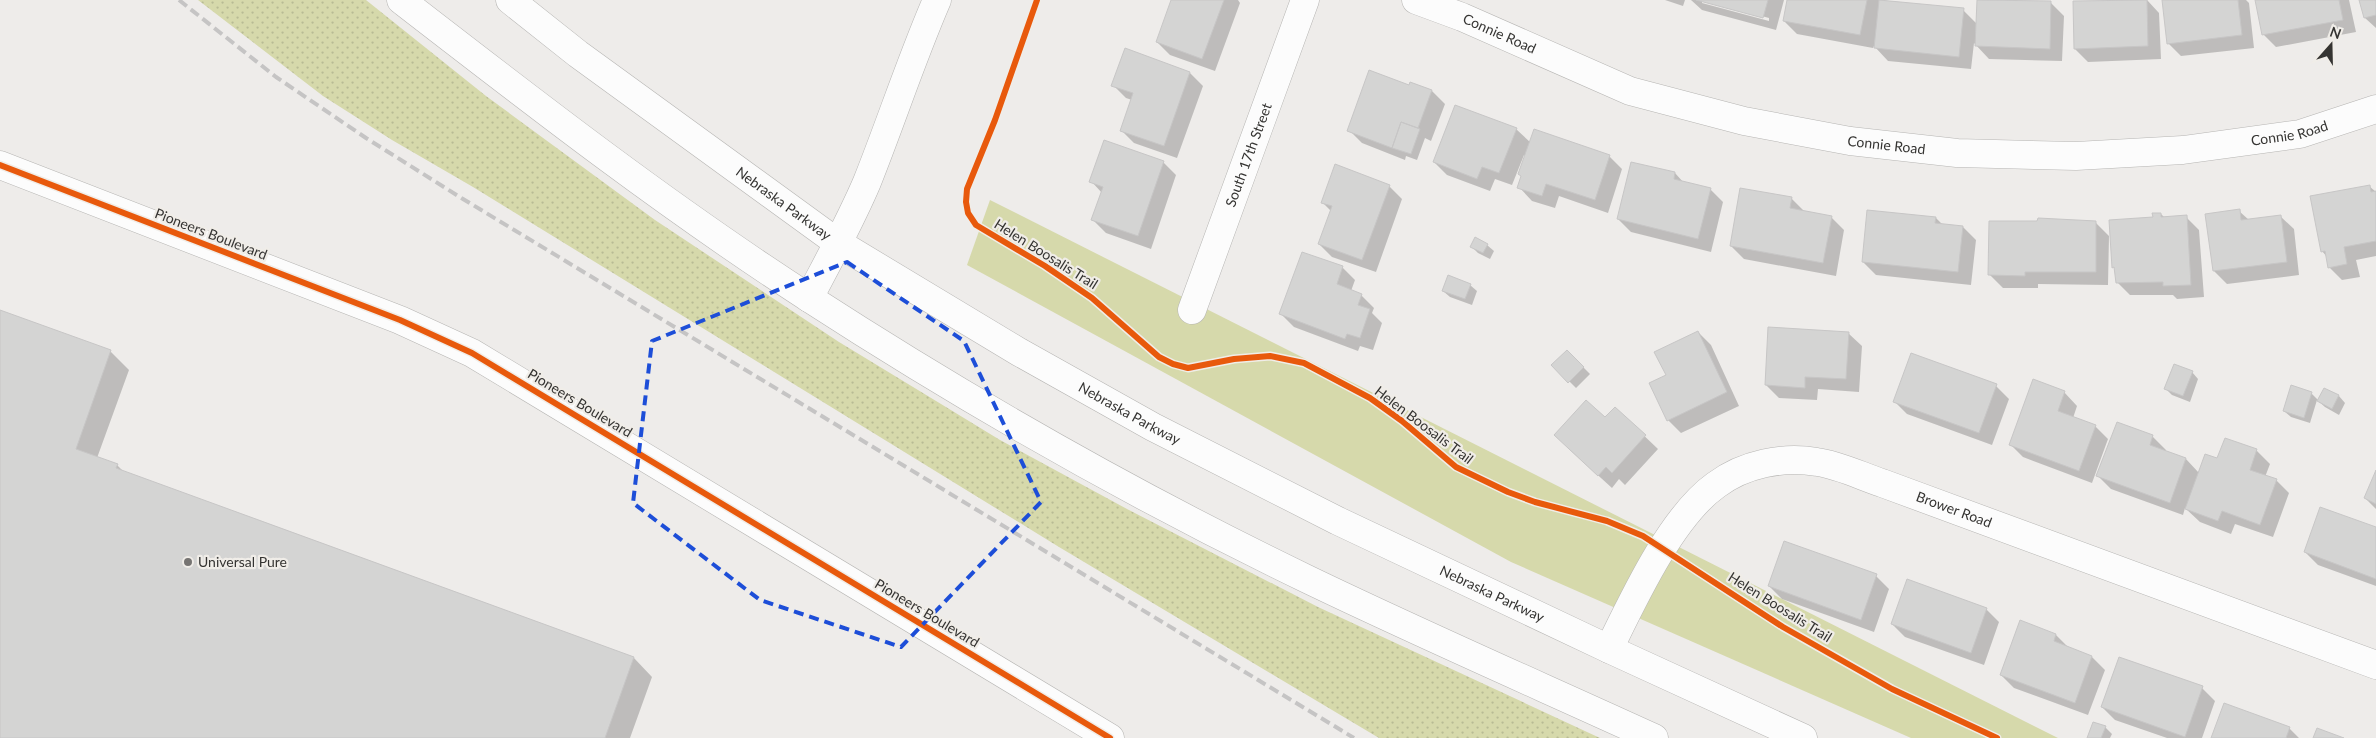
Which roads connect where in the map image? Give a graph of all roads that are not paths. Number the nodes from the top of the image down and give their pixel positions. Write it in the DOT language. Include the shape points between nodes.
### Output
graph roads {
  1 [pos="401,0"];
  2 [pos="510,0"];
  3 [pos="937,0"];
  4 [pos="1305,0"];
  5 [pos="1416,0"];
  6 [pos="2376,109"];
  7 [pos="0,165"];
  8 [pos="838,243"];
  9 [pos="809,298"];
  10 [pos="1192,310"];
  11 [pos="1609,649"];
  12 [pos="2376,665"];
  13 [pos="1110,738"];
  14 [pos="1654,738"];
  15 [pos="1803,738"];
  1 -- 9 [label="street" via="665,198"];
  2 -- 8 [label="street, Nebraska Parkway" via="578,54"];
  3 -- 8 [label="street" via="866,182"];
  4 -- 10 [label="street, South 17th Street"];
  5 -- 6 [label="street, Connie Road" via="1630,90 1744,121 1860,142 1957,153 2076,156 2183,150 2300,134"];
  7 -- 13 [label="street, Pioneers Boulevard" via="400,320 472,353"];
  8 -- 9 [label="street"];
  8 -- 11 [label="street, Nebraska Parkway" via="1019,352 1193,448 1338,521"];
  9 -- 14 [label="street" via="993,411 1127,487 1306,579"];
  11 -- 12 [label="street, Brower Road" via="1664,547 1694,504 1715,485 1736,473 1762,464 1790,460 1817,462 1854,473"];
  11 -- 15 [label="street, Nebraska Parkway"];
}
